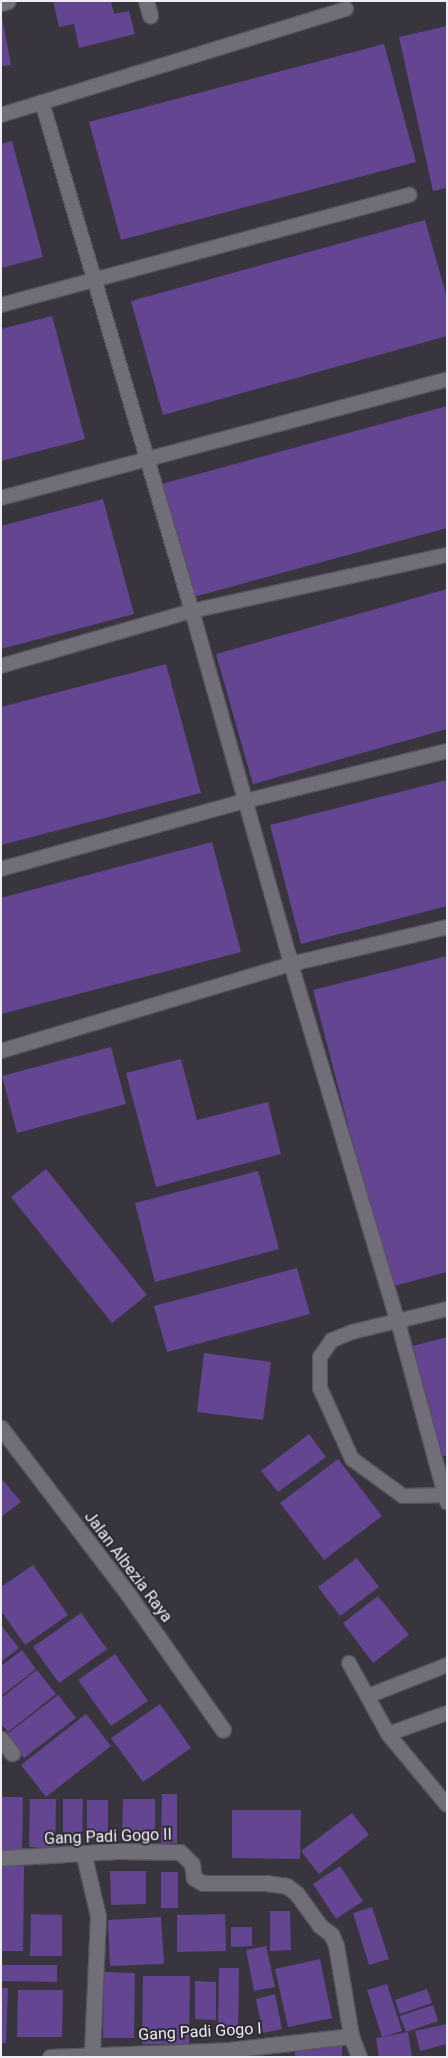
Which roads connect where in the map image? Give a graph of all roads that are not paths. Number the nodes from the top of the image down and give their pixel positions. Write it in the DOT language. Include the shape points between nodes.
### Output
graph roads {
  1 [pos="8,1"];
  2 [pos="1,3"];
  3 [pos="346,9"];
  4 [pos="42,102"];
  5 [pos="1,115"];
  6 [pos="410,195"];
  7 [pos="96,280"];
  8 [pos="1,305"];
  9 [pos="447,379"];
  10 [pos="148,458"];
  11 [pos="1,498"];
  12 [pos="447,555"];
  13 [pos="192,612"];
  14 [pos="1,666"];
  15 [pos="447,751"];
  16 [pos="245,801"];
  17 [pos="1,869"];
  18 [pos="447,927"];
  19 [pos="291,964"];
  20 [pos="1,1051"];
  21 [pos="447,1309"];
  22 [pos="398,1322"];
  23 [pos="1,1428"];
  24 [pos="446,1497"];
  25 [pos="349,1663"];
  26 [pos="447,1665"];
  27 [pos="368,1696"];
  28 [pos="447,1713"];
  29 [pos="223,1730"];
  30 [pos="388,1734"];
  31 [pos="1,1739"];
  32 [pos="12,1753"];
  33 [pos="447,1805"];
  34 [pos="84,1856"];
  35 [pos="1,1858"];
  36 [pos="351,2036"];
  37 [pos="92,2055"];
  38 [pos="50,2057"];
  39 [pos="359,2057"];
  1 -- 2 [label="street"];
  3 -- 4 [label="lane"];
  4 -- 5 [label="lane"];
  4 -- 7 [label="lane"];
  6 -- 7 [label="lane"];
  7 -- 8 [label="lane"];
  7 -- 10 [label="lane"];
  9 -- 10 [label="lane"];
  10 -- 11 [label="lane"];
  10 -- 13 [label="lane"];
  12 -- 13 [label="lane"];
  13 -- 14 [label="lane"];
  13 -- 16 [label="lane"];
  15 -- 16 [label="lane"];
  16 -- 17 [label="lane"];
  16 -- 19 [label="lane"];
  18 -- 19 [label="lane"];
  19 -- 20 [label="lane"];
  19 -- 22 [label="lane"];
  21 -- 22 [label="lane"];
  22 -- 24 [label="lane"];
  22 -- 24 [label="lane" via="332,1340 320,1357 320,1388 352,1459 403,1496"];
  23 -- 29 [label="street, Jalan Albezia Raya" via="130,1597"];
  25 -- 27 [label="lane"];
  26 -- 27 [label="lane"];
  27 -- 30 [label="lane"];
  28 -- 30 [label="lane"];
  30 -- 33 [label="lane"];
  31 -- 32 [label="street"];
  34 -- 35 [label="street, Gang Padi Gogo II"];
  34 -- 36 [label="street, Gang Padi Gogo II" via="117,1851 180,1852 192,1864 194,1878 203,1883 287,1886 297,1894 320,1926 331,1934 336,1945"];
  34 -- 37 [label="street" via="98,1916"];
  36 -- 37 [label="street, Gang Padi Gogo I" via="230,2050"];
  36 -- 39 [label="street"];
  37 -- 38 [label="street, Gang Padi Gogo I"];
}
